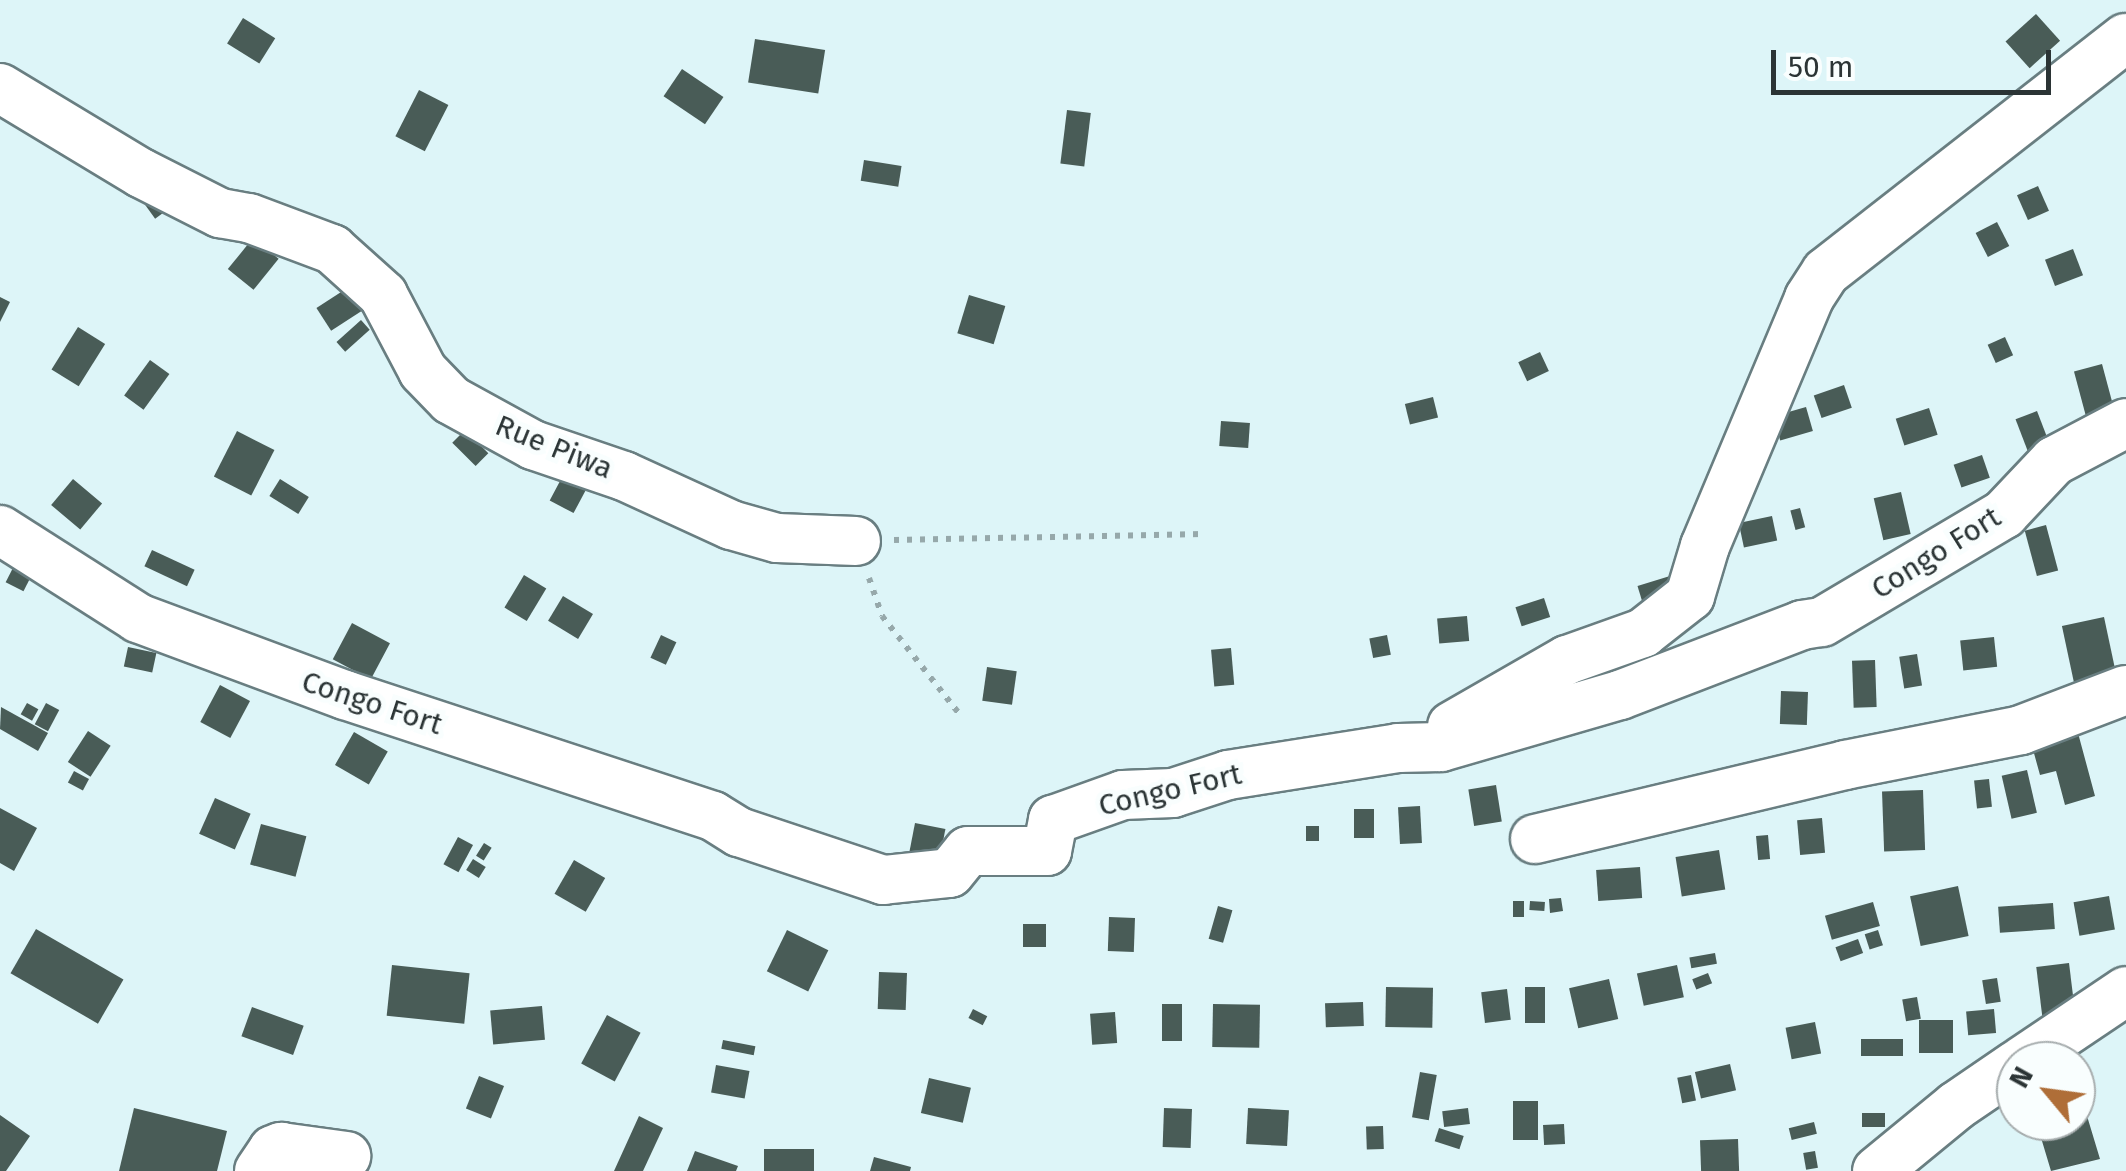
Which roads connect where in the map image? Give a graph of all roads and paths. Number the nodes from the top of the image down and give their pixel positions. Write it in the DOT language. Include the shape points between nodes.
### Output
graph roads {
  1 [pos="2126,38"];
  2 [pos="0,88"];
  3 [pos="2126,423"];
  4 [pos="0,530"];
  5 [pos="1203,534"];
  6 [pos="856,541"];
  7 [pos="2126,690"];
  8 [pos="961,716"];
  9 [pos="1441,747"];
  10 [pos="1535,839"];
  11 [pos="2126,991"];
  12 [pos="2052,1041"];
  13 [pos="1996,1079"];
  14 [pos="346,1156"];
  15 [pos="259,1171"];
  16 [pos="1877,1171"];
  1 -- 9 [label="street" via="1826,272 1809,298 1690,596 1643,632 1566,660 1453,724"];
  2 -- 6 [label="street, Rue Piwa" via="220,213 332,249 383,296 423,371 450,400 533,446 624,476 731,525 777,538"];
  3 -- 9 [label="street, Congo Fort" via="2054,461 2004,514 1822,622 1620,695"];
  4 -- 9 [label="street, Congo Fort" via="156,626 883,880 950,873 968,851 1047,851 1053,820 1122,795 1173,793 1228,775"];
  5 -- 6 [label="path"];
  6 -- 8 [label="path" via="882,616"];
  7 -- 10 [label="street" via="2022,730"];
  11 -- 12 [label="street"];
  13 -- 16 [label="street"];
  14 -- 15 [label="street" via="282,1147"];
}
